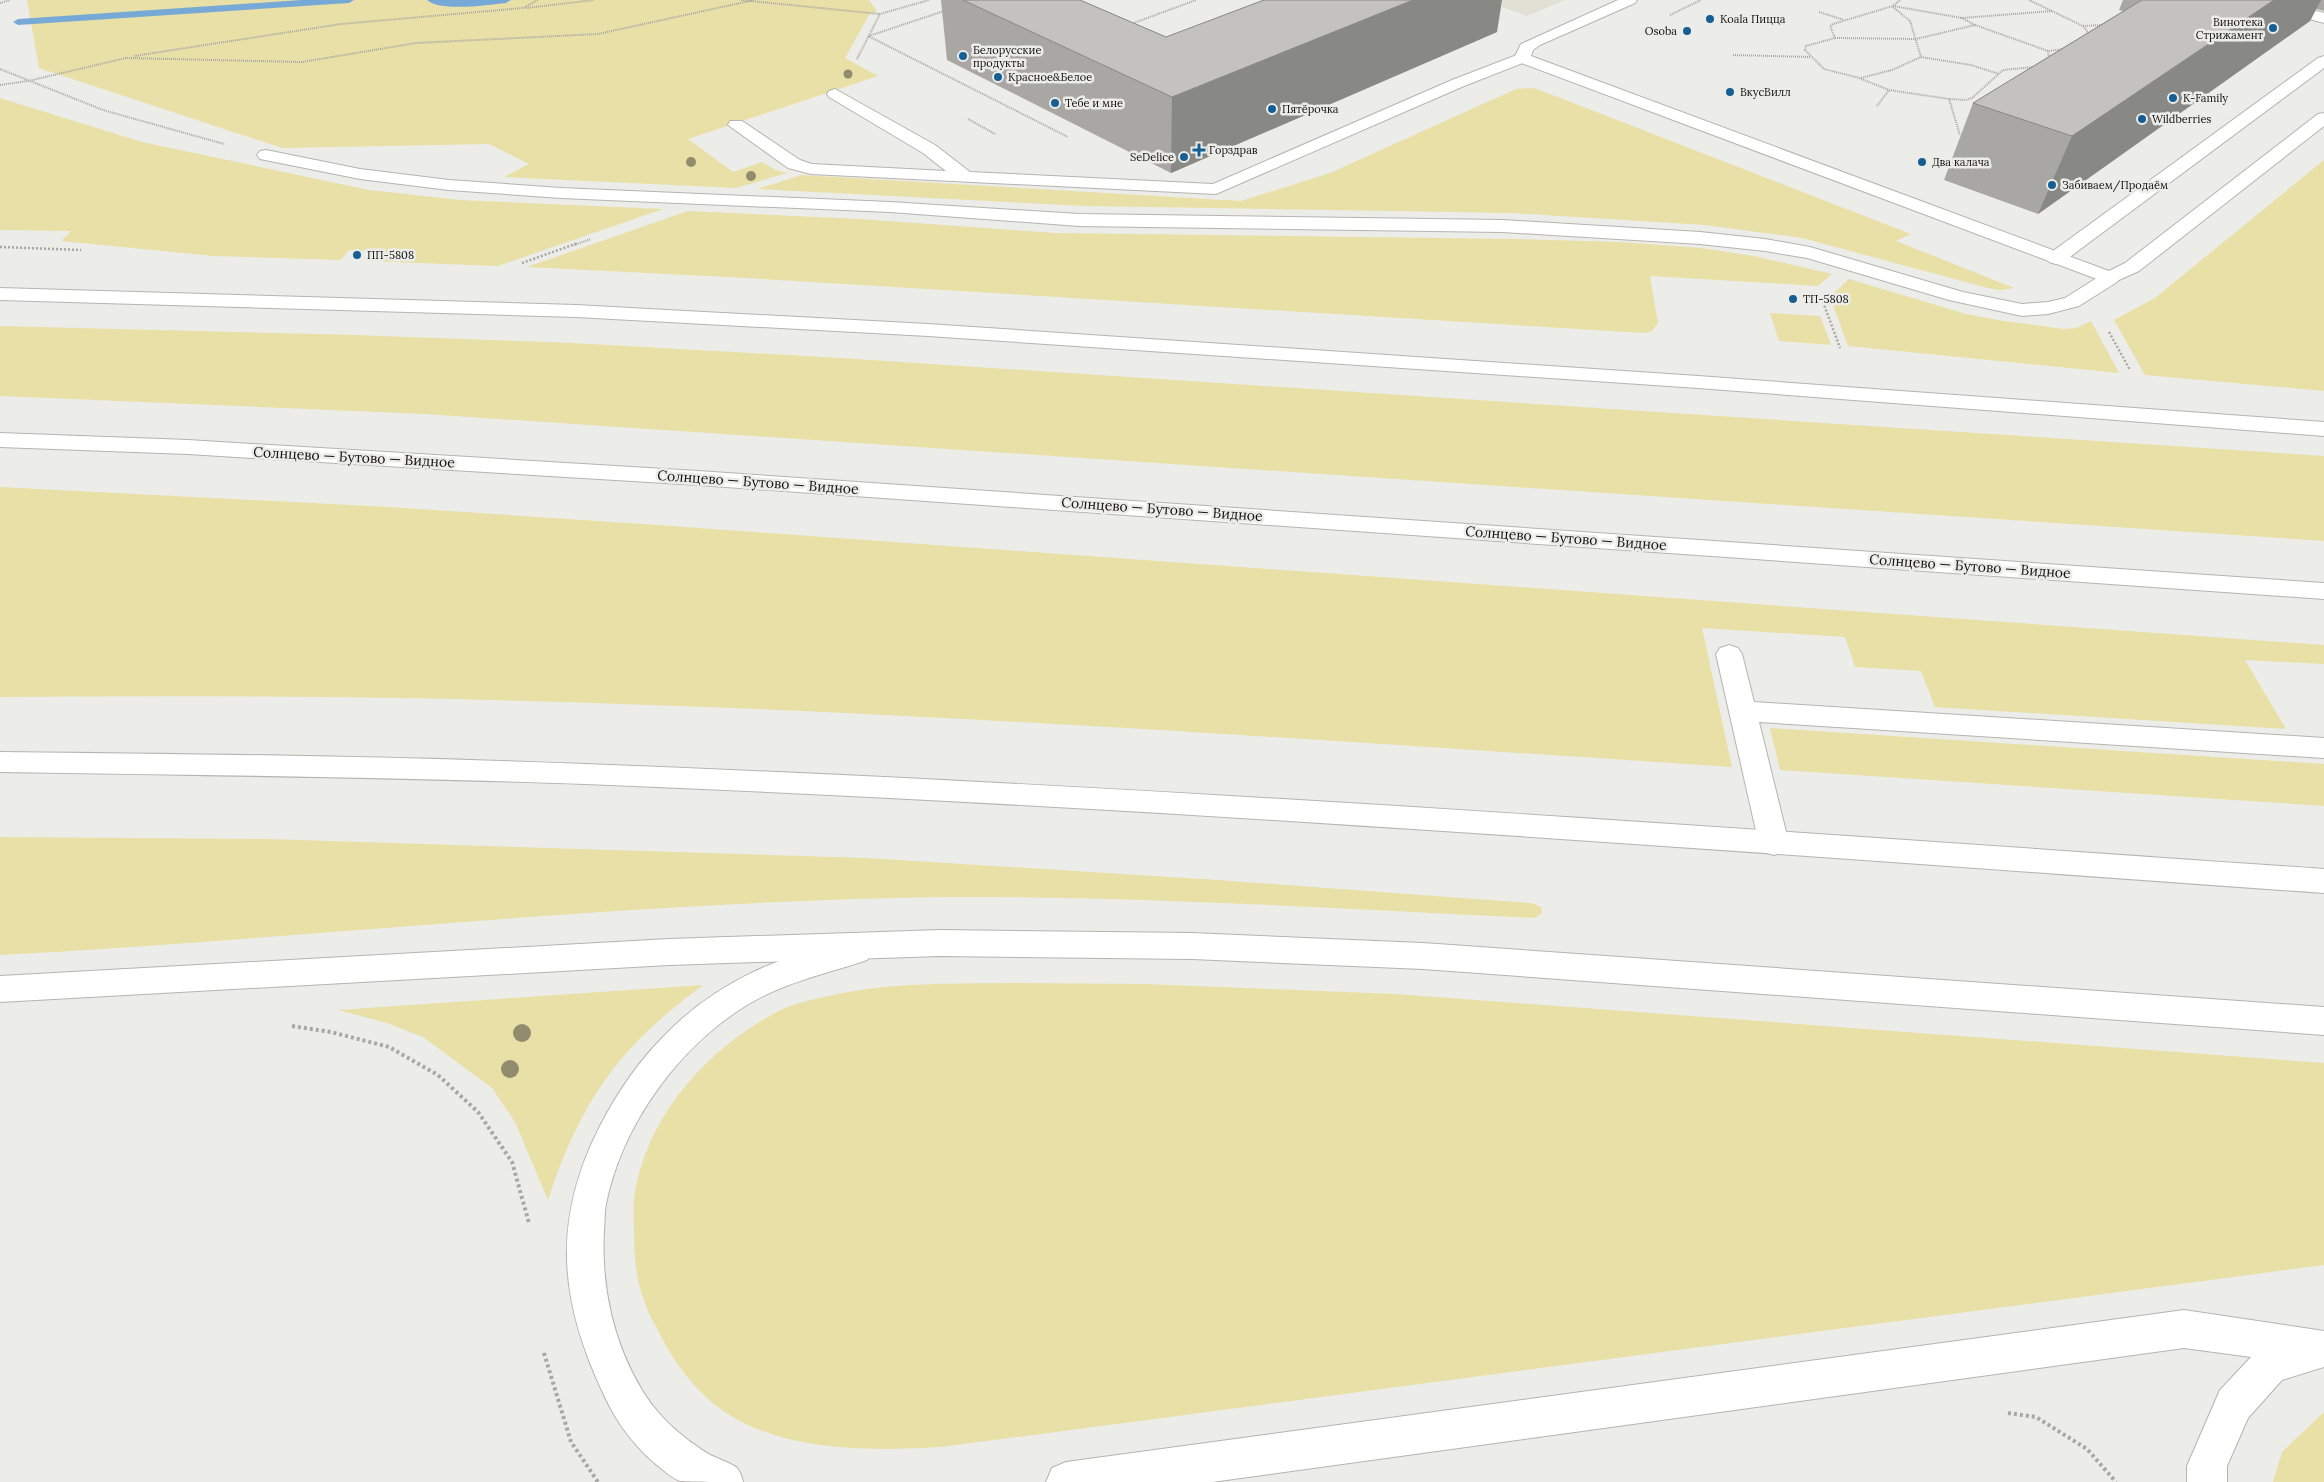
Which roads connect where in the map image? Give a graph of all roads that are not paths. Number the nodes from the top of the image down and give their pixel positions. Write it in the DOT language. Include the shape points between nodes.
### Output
graph roads {
  1 [pos="1630,0"];
  2 [pos="2256,0"];
  3 [pos="2324,18"];
  4 [pos="1522,58"];
  5 [pos="2324,61"];
  6 [pos="835,94"];
  7 [pos="2324,118"];
  8 [pos="736,125"];
  9 [pos="266,155"];
  10 [pos="965,177"];
  11 [pos="2056,258"];
  12 [pos="2110,278"];
  13 [pos="0,294"];
  14 [pos="2324,429"];
  15 [pos="0,440"];
  16 [pos="2324,591"];
  17 [pos="1729,654"];
  18 [pos="1742,710"];
  19 [pos="2324,748"];
  20 [pos="0,762"];
  21 [pos="1774,844"];
  22 [pos="2324,881"];
  23 [pos="883,944"];
  24 [pos="0,988"];
  25 [pos="2324,1021"];
  26 [pos="2323,1349"];
  27 [pos="723,1482"];
  28 [pos="1066,1482"];
  29 [pos="2207,1482"];
  1 -- 4 [label="main road" via="1535,42 1526,47"];
  2 -- 3 [label="main road"];
  4 -- 10 [label="main road" via="1216,188 1201,190"];
  4 -- 11 [label="main road"];
  5 -- 11 [label="main road"];
  6 -- 10 [label="main road" via="929,149"];
  7 -- 12 [label="main road" via="2132,267"];
  8 -- 10 [label="main road" via="794,164 811,169"];
  9 -- 12 [label="main road" via="360,174 449,185 561,193 880,207 1079,220 1503,226 1700,238 1810,253 1992,305 2022,310 2072,302"];
  11 -- 12 [label="main road"];
  13 -- 14 [label="main road" via="576,311 918,330 1688,381"];
  15 -- 16 [label="main road, Солнцево — Бутово — Видное" via="188,447 708,478"];
  17 -- 18 [label="main road"];
  18 -- 19 [label="main road"];
  18 -- 21 [label="main road"];
  20 -- 21 [label="main road" via="466,769 743,781 1149,801"];
  21 -- 22 [label="main road"];
  23 -- 24 [label="main road" via="669,952"];
  23 -- 25 [label="main road" via="1192,946 1423,956"];
  23 -- 27 [label="main road" via="819,960 751,987 720,1006 686,1035 651,1074 624,1114 605,1150 588,1205 585,1259 589,1309 604,1357 631,1408 669,1451"];
  26 -- 28 [label="main road" via="2184,1329"];
  26 -- 29 [label="main road" via="2270,1365 2234,1404 2207,1466"];
}
